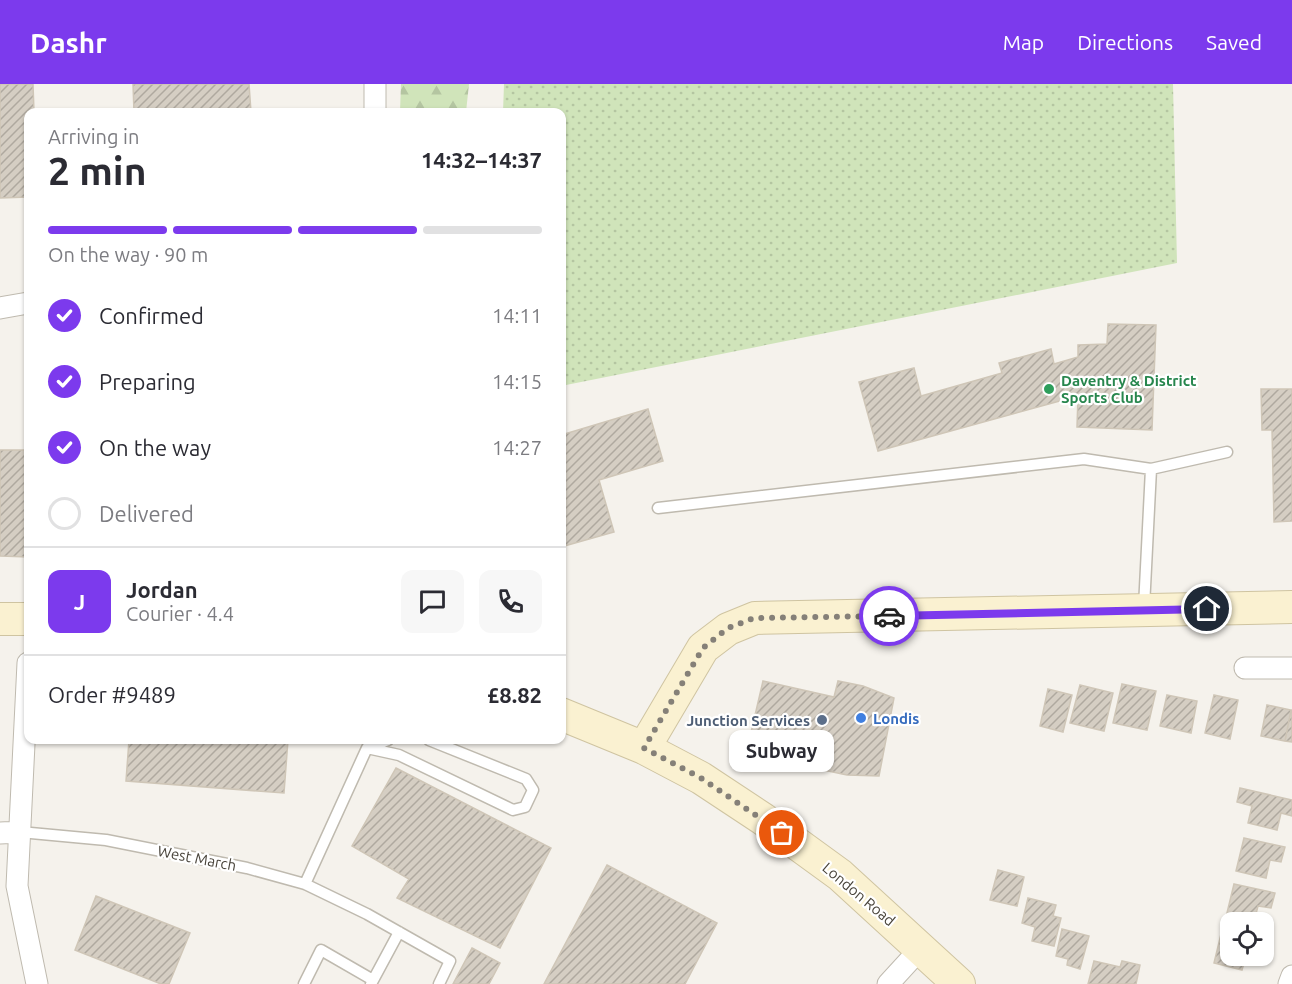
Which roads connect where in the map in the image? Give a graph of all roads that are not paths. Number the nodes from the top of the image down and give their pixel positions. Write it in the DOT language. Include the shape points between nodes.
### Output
graph roads {
  1 [pos="375,84"];
  2 [pos="375,108"];
  3 [pos="24,304"];
  4 [pos="0,308"];
  5 [pos="1227,453"];
  6 [pos="1151,469"];
  7 [pos="657,508"];
  8 [pos="1292,607"];
  9 [pos="1144,610"];
  10 [pos="0,619"];
  11 [pos="24,619"];
  12 [pos="1245,668"];
  13 [pos="1292,668"];
  14 [pos="24,701"];
  15 [pos="566,716"];
  16 [pos="378,744"];
  17 [pos="439,744"];
  18 [pos="367,748"];
  19 [pos="644,748"];
  20 [pos="10,833"];
  21 [pos="304,884"];
  22 [pos="399,932"];
  23 [pos="921,948"];
  24 [pos="1292,976"];
  25 [pos="372,982"];
  26 [pos="37,984"];
  27 [pos="304,984"];
  28 [pos="439,984"];
  29 [pos="888,984"];
  30 [pos="959,984"];
  31 [pos="1289,984"];
  1 -- 2 [label="street"];
  3 -- 4 [label="street"];
  5 -- 6 [label="lane"];
  6 -- 7 [label="lane" via="1084,459"];
  6 -- 9 [label="lane"];
  8 -- 9 [label="street"];
  9 -- 19 [label="street" via="754,618 728,628 703,648"];
  10 -- 11 [label="street"];
  12 -- 13 [label="street"];
  14 -- 20 [label="street"];
  15 -- 19 [label="street, London Road"];
  16 -- 18 [label="lane"];
  17 -- 18 [label="lane" via="526,779 533,790 525,807 513,810 399,755"];
  18 -- 21 [label="lane"];
  19 -- 23 [label="street, London Road" via="701,778 763,819 840,875"];
  20 -- 21 [label="lane, West March" via="106,840 247,868"];
  20 -- 26 [label="street"];
  21 -- 22 [label="lane, West March"];
  22 -- 25 [label="lane"];
  22 -- 28 [label="lane, West March" via="450,961"];
  23 -- 29 [label="street"];
  23 -- 30 [label="street, London Road"];
  24 -- 31 [label="street"];
  25 -- 27 [label="lane" via="321,950"];
}
